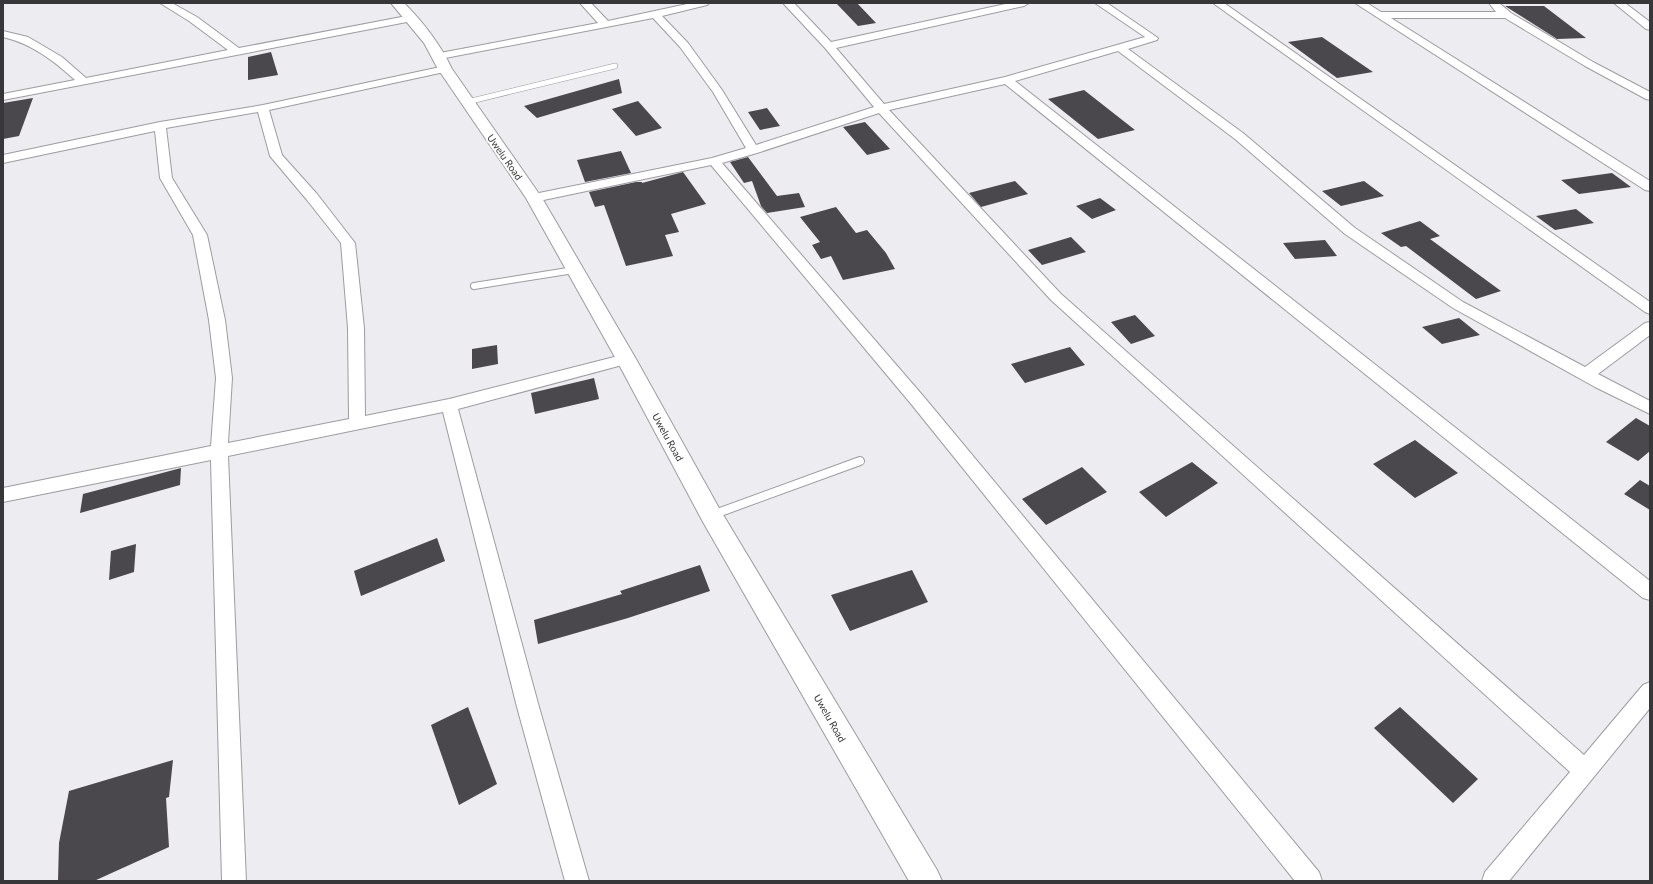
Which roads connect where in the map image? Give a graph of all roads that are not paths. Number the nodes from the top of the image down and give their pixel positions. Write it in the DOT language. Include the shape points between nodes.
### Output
graph roads {
  1 [pos="165,3"];
  2 [pos="397,3"];
  3 [pos="585,3"];
  4 [pos="704,3"];
  5 [pos="788,3"];
  6 [pos="1024,3"];
  7 [pos="1100,3"];
  8 [pos="1218,3"];
  9 [pos="1360,3"];
  10 [pos="1494,3"];
  11 [pos="1619,3"];
  12 [pos="655,15"];
  13 [pos="1379,15"];
  14 [pos="1507,15"];
  15 [pos="412,18"];
  16 [pos="605,24"];
  17 [pos="1650,27"];
  18 [pos="3,34"];
  19 [pos="829,46"];
  20 [pos="1119,47"];
  21 [pos="237,52"];
  22 [pos="442,63"];
  23 [pos="615,66"];
  24 [pos="1007,80"];
  25 [pos="84,82"];
  26 [pos="3,97"];
  27 [pos="1650,97"];
  28 [pos="467,102"];
  29 [pos="263,108"];
  30 [pos="881,108"];
  31 [pos="160,126"];
  32 [pos="753,150"];
  33 [pos="3,158"];
  34 [pos="714,161"];
  35 [pos="1650,187"];
  36 [pos="534,198"];
  37 [pos="574,270"];
  38 [pos="474,286"];
  39 [pos="1650,309"];
  40 [pos="1650,327"];
  41 [pos="626,359"];
  42 [pos="1586,375"];
  43 [pos="449,405"];
  44 [pos="1650,408"];
  45 [pos="357,423"];
  46 [pos="219,453"];
  47 [pos="860,461"];
  48 [pos="3,495"];
  49 [pos="711,515"];
  50 [pos="1650,592"];
  51 [pos="1650,692"];
  52 [pos="1586,771"];
  53 [pos="234,881"];
  54 [pos="576,881"];
  55 [pos="926,881"];
  56 [pos="1310,881"];
  57 [pos="1494,881"];
  1 -- 21 [label="street" via="193,19"];
  2 -- 15 [label="street, Uwelu Road"];
  3 -- 16 [label="street"];
  4 -- 12 [label="street"];
  5 -- 19 [label="street"];
  6 -- 19 [label="street"];
  7 -- 20 [label="street" via="1153,38"];
  8 -- 39 [label="street"];
  9 -- 13 [label="street"];
  10 -- 14 [label="street"];
  11 -- 17 [label="street"];
  12 -- 16 [label="street"];
  12 -- 32 [label="street" via="684,45 718,92"];
  13 -- 14 [label="street"];
  13 -- 35 [label="street"];
  14 -- 27 [label="street" via="1588,64"];
  15 -- 21 [label="street"];
  15 -- 22 [label="street, Uwelu Road"];
  16 -- 22 [label="street"];
  18 -- 25 [label="street" via="24,39 58,59"];
  19 -- 30 [label="street"];
  20 -- 24 [label="street"];
  20 -- 42 [label="street" via="1239,136 1350,232 1458,305"];
  21 -- 25 [label="street"];
  22 -- 28 [label="street, Uwelu Road"];
  22 -- 29 [label="street"];
  23 -- 28 [label="lane"];
  24 -- 30 [label="street"];
  24 -- 50 [label="street"];
  25 -- 26 [label="street"];
  28 -- 36 [label="street, Uwelu Road"];
  29 -- 31 [label="street"];
  29 -- 45 [label="street" via="276,156 348,243 356,328"];
  30 -- 32 [label="street"];
  30 -- 52 [label="street" via="1056,297"];
  31 -- 33 [label="street"];
  31 -- 46 [label="street" via="166,178 200,235 217,320 224,378"];
  32 -- 34 [label="street"];
  34 -- 36 [label="street"];
  34 -- 56 [label="street" via="923,407"];
  36 -- 37 [label="street, Uwelu Road"];
  37 -- 38 [label="lane"];
  37 -- 41 [label="street, Uwelu Road"];
  40 -- 42 [label="street"];
  41 -- 43 [label="street"];
  41 -- 49 [label="street, Uwelu Road"];
  42 -- 44 [label="street"];
  43 -- 45 [label="street"];
  43 -- 54 [label="street"];
  45 -- 46 [label="street"];
  46 -- 48 [label="street"];
  46 -- 53 [label="street"];
  47 -- 49 [label="lane"];
  49 -- 55 [label="street, Uwelu Road"];
  51 -- 52 [label="street"];
  52 -- 57 [label="street"];
}
